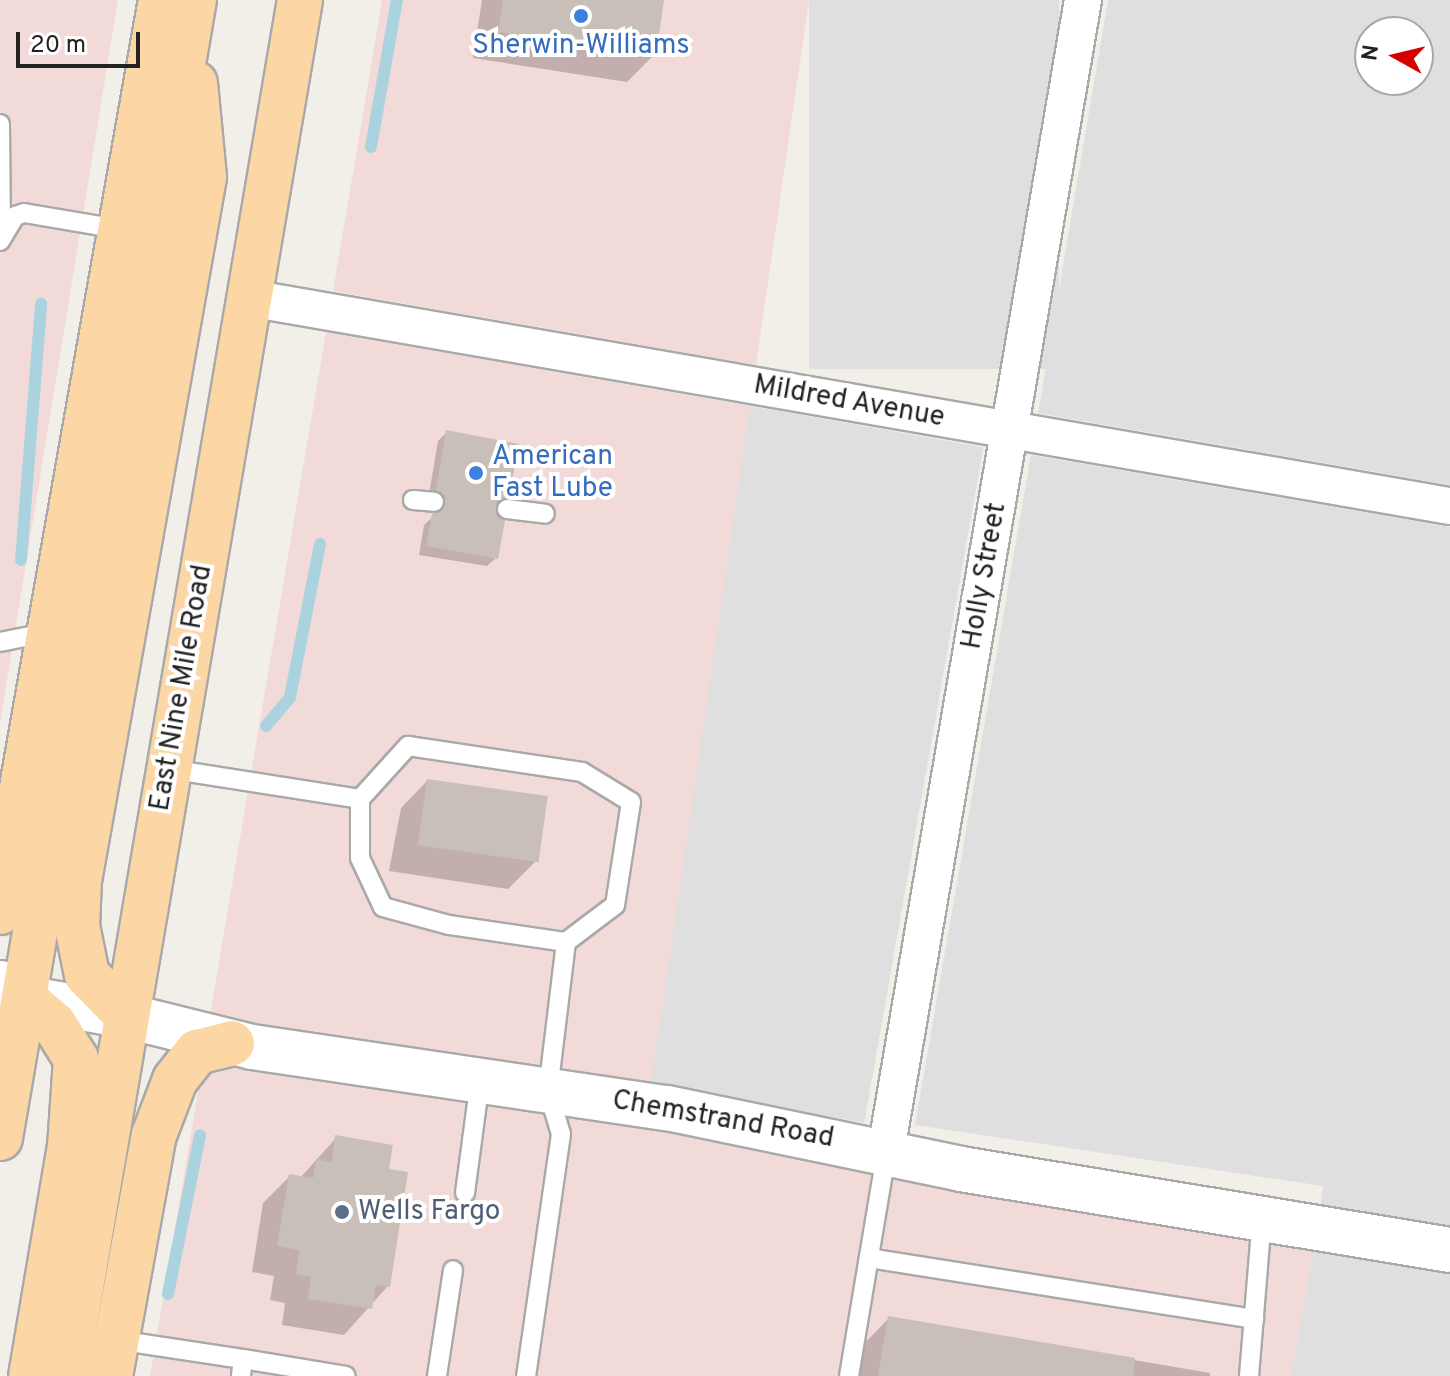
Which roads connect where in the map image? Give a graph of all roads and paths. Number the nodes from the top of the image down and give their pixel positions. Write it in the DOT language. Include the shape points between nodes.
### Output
graph roads {
  1 [pos="300,0"];
  2 [pos="1083,0"];
  3 [pos="182,9"];
  4 [pos="0,124"];
  5 [pos="138,232"];
  6 [pos="1,234"];
  7 [pos="249,298"];
  8 [pos="1011,430"];
  9 [pos="413,500"];
  10 [pos="434,502"];
  11 [pos="1450,506"];
  12 [pos="507,509"];
  13 [pos="545,514"];
  14 [pos="70,629"];
  15 [pos="0,642"];
  16 [pos="169,769"];
  17 [pos="360,799"];
  18 [pos="0,912"];
  19 [pos="566,942"];
  20 [pos="8,996"];
  21 [pos="127,1016"];
  22 [pos="232,1043"];
  23 [pos="480,1080"];
  24 [pos="548,1091"];
  25 [pos="0,1138"];
  26 [pos="886,1151"];
  27 [pos="465,1193"];
  28 [pos="1262,1219"];
  29 [pos="1450,1250"];
  30 [pos="869,1258"];
  31 [pos="453,1270"];
  32 [pos="1254,1319"];
  33 [pos="113,1358"];
  34 [pos="242,1368"];
  35 [pos="31,1376"];
  36 [pos="66,1376"];
  37 [pos="346,1376"];
  38 [pos="437,1376"];
  39 [pos="526,1376"];
  40 [pos="849,1376"];
  41 [pos="1249,1376"];
  1 -- 7 [label="main road, East Nine Mile Road"];
  2 -- 8 [label="street, Holly Street"];
  3 -- 5 [label="main road"];
  3 -- 21 [label="main road" via="204,177 79,881 77,926 87,975"];
  4 -- 6 [label="lane"];
  5 -- 6 [label="lane" via="24,213"];
  5 -- 14 [label="main road"];
  7 -- 8 [label="street, Mildred Avenue"];
  7 -- 16 [label="main road, East Nine Mile Road"];
  8 -- 11 [label="street, Mildred Avenue"];
  8 -- 26 [label="street, Holly Street"];
  9 -- 10 [label="lane"];
  12 -- 13 [label="lane"];
  14 -- 15 [label="lane"];
  14 -- 18 [label="main road"];
  14 -- 20 [label="main road"];
  16 -- 17 [label="lane"];
  16 -- 21 [label="main road, East Nine Mile Road"];
  17 -- 19 [label="lane" via="360,858 383,907 449,925"];
  17 -- 19 [label="lane" via="408,746 582,772 631,802 615,905"];
  19 -- 24 [label="lane"];
  20 -- 21 [label="street, Chemstrand Road"];
  20 -- 25 [label="main road"];
  20 -- 35 [label="main road" via="54,1024 76,1059 70,1146"];
  21 -- 22 [label="street, Chemstrand Road"];
  21 -- 36 [label="main road, East Nine Mile Road"];
  22 -- 23 [label="street, Chemstrand Road"];
  22 -- 33 [label="main road" via="197,1052 175,1080 154,1135"];
  23 -- 24 [label="street, Chemstrand Road"];
  23 -- 27 [label="lane"];
  24 -- 26 [label="street, Chemstrand Road" via="667,1108"];
  24 -- 39 [label="lane" via="561,1134"];
  26 -- 28 [label="street, Chemstrand Road"];
  26 -- 30 [label="lane"];
  28 -- 29 [label="street, Chemstrand Road"];
  28 -- 32 [label="lane"];
  30 -- 32 [label="lane"];
  30 -- 40 [label="lane"];
  31 -- 38 [label="lane"];
  32 -- 41 [label="lane"];
  33 -- 34 [label="lane"];
  34 -- 37 [label="lane"];
}
